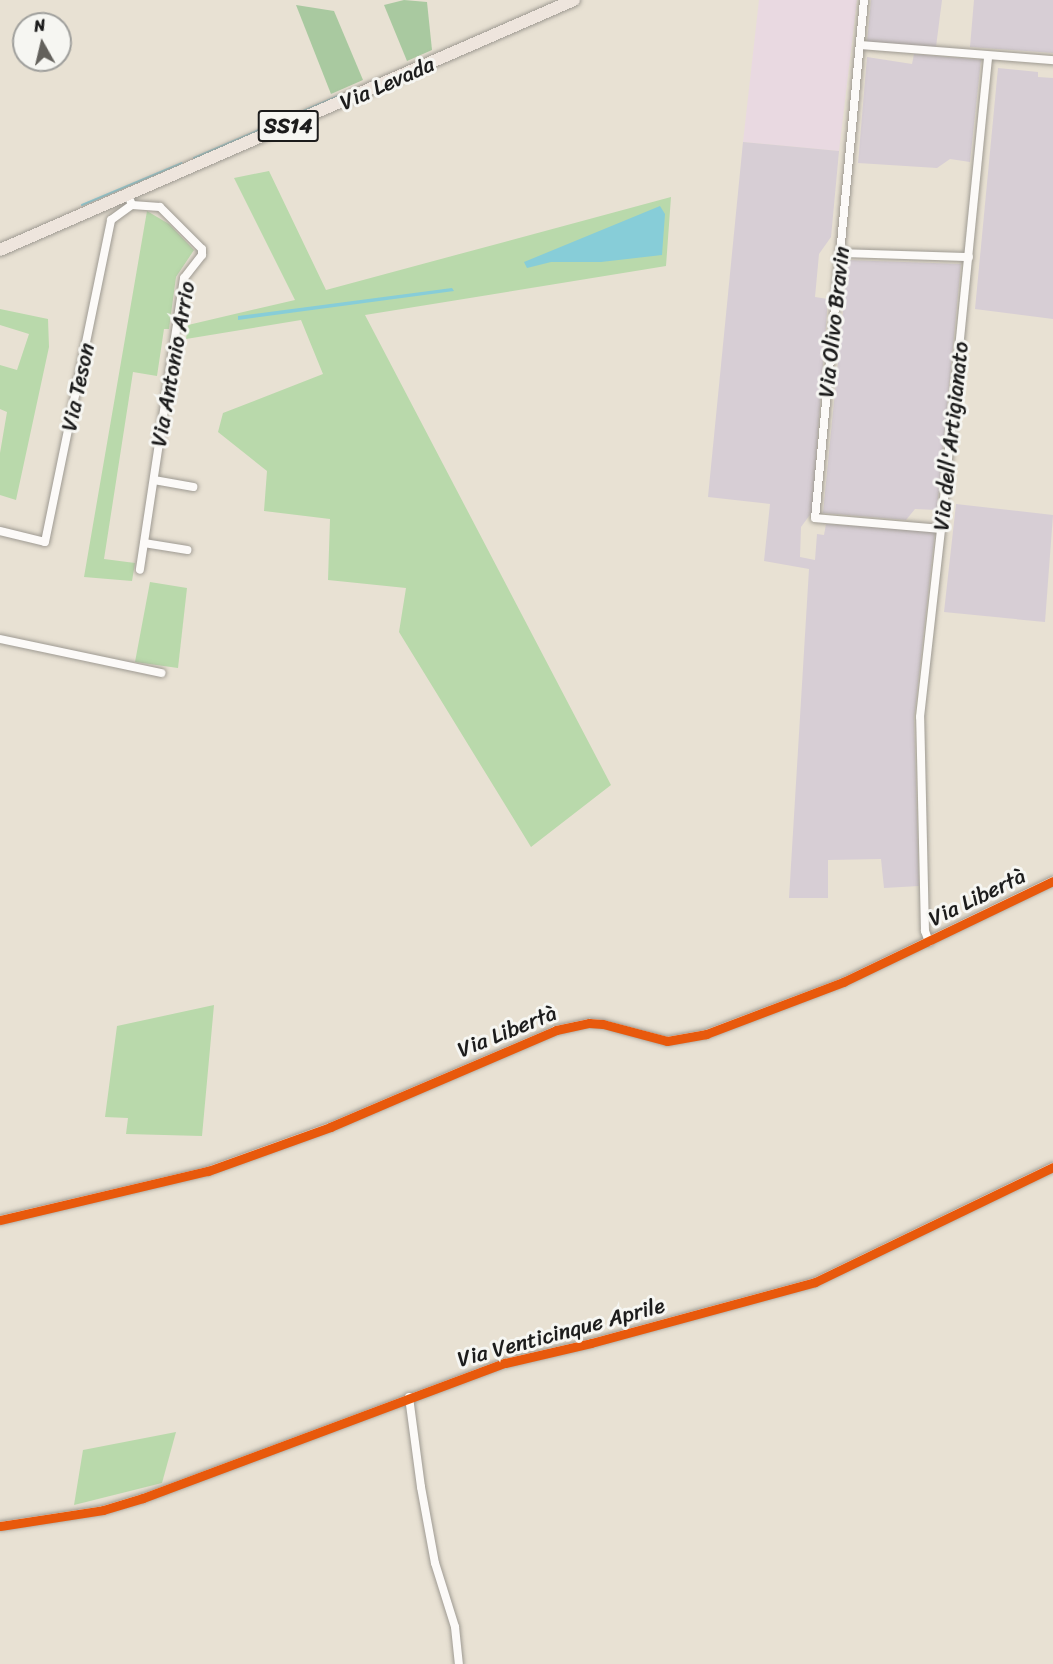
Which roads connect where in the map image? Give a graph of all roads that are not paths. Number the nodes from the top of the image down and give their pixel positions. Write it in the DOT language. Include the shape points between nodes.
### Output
graph roads {
  1 [pos="574,0"];
  2 [pos="864,0"];
  3 [pos="861,45"];
  4 [pos="988,56"];
  5 [pos="1053,60"];
  6 [pos="130,200"];
  7 [pos="0,250"];
  8 [pos="841,253"];
  9 [pos="969,257"];
  10 [pos="154,480"];
  11 [pos="193,487"];
  12 [pos="941,529"];
  13 [pos="0,531"];
  14 [pos="144,543"];
  15 [pos="187,550"];
  16 [pos="140,570"];
  17 [pos="0,639"];
  18 [pos="161,673"];
  19 [pos="1053,881"];
  20 [pos="929,942"];
  21 [pos="1053,1167"];
  22 [pos="0,1220"];
  23 [pos="409,1397"];
  24 [pos="0,1526"];
  25 [pos="459,1664"];
  1 -- 6 [label="main road, Via Levada / SS14"];
  2 -- 3 [label="street, Via Olivo Bravin"];
  3 -- 4 [label="street"];
  3 -- 8 [label="street, Via Olivo Bravin"];
  4 -- 5 [label="street"];
  4 -- 9 [label="street, Via dell'Artigianato"];
  6 -- 7 [label="main road, Via Levada / SS14"];
  6 -- 10 [label="street, Via Antonio Arrio" via="160,207 202,249 184,278"];
  6 -- 13 [label="street, Via Teson" via="111,220 45,542"];
  8 -- 9 [label="street"];
  8 -- 12 [label="street, Via Olivo Bravin" via="815,518"];
  9 -- 12 [label="street, Via dell'Artigianato"];
  10 -- 11 [label="street"];
  10 -- 14 [label="street, Via Antonio Arrio"];
  12 -- 20 [label="street, Via dell'Artigianato" via="920,717 925,931"];
  14 -- 15 [label="street"];
  14 -- 16 [label="street, Via Antonio Arrio"];
  17 -- 18 [label="street"];
  19 -- 20 [label="street, Via Libertà"];
  20 -- 22 [label="street, Via Libertà" via="843,982 706,1034 667,1041 603,1024 556,1030 330,1127 208,1171"];
  21 -- 23 [label="street, Via Venticinque Aprile" via="815,1282 505,1363"];
  23 -- 24 [label="street, Via Venticinque Aprile" via="143,1498 103,1510"];
  23 -- 25 [label="street" via="435,1563 454,1627"];
}
